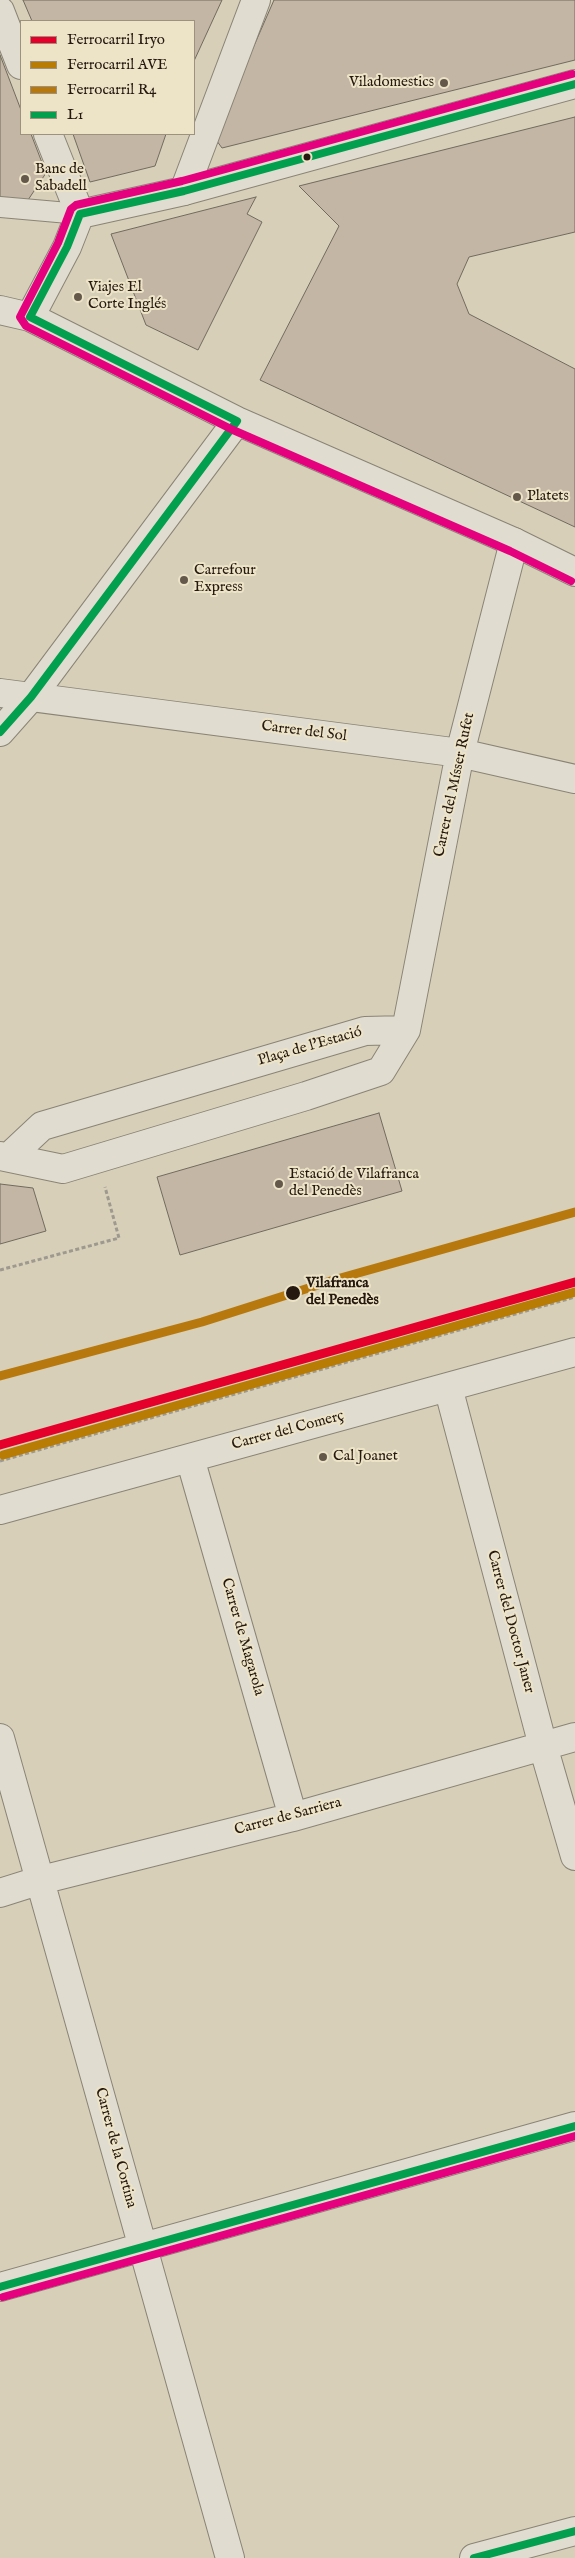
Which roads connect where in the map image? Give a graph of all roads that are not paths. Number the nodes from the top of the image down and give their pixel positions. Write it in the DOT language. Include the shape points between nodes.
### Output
graph roads {
  1 [pos="256,0"];
  2 [pos="0,11"];
  3 [pos="20,62"];
  4 [pos="575,84"];
  5 [pos="48,135"];
  6 [pos="184,191"];
  7 [pos="0,207"];
  8 [pos="80,214"];
  9 [pos="0,310"];
  10 [pos="30,317"];
  11 [pos="237,421"];
  12 [pos="514,542"];
  13 [pos="575,572"];
  14 [pos="0,693"];
  15 [pos="31,697"];
  16 [pos="0,732"];
  17 [pos="460,753"];
  18 [pos="575,779"];
  19 [pos="406,1030"];
  20 [pos="5,1156"];
  21 [pos="575,1352"];
  22 [pos="448,1387"];
  23 [pos="190,1458"];
  24 [pos="0,1510"];
  25 [pos="575,1737"];
  26 [pos="0,1738"];
  27 [pos="544,1746"];
  28 [pos="293,1817"];
  29 [pos="575,1856"];
  30 [pos="41,1880"];
  31 [pos="0,1893"];
  32 [pos="575,2126"];
  33 [pos="142,2247"];
  34 [pos="0,2287"];
  35 [pos="575,2530"];
  36 [pos="230,2558"];
  37 [pos="474,2558"];
  1 -- 6 [label="street"];
  2 -- 3 [label="street"];
  4 -- 6 [label="street"];
  5 -- 8 [label="street"];
  6 -- 8 [label="street"];
  7 -- 8 [label="street"];
  8 -- 10 [label="street" via="67,247"];
  9 -- 10 [label="street"];
  10 -- 11 [label="street"];
  11 -- 12 [label="street"];
  11 -- 15 [label="street"];
  12 -- 13 [label="street"];
  12 -- 17 [label="street, Carrer del Mísser Rufet"];
  14 -- 15 [label="street, Carrer del Sol"];
  15 -- 16 [label="street"];
  15 -- 17 [label="street, Carrer del Sol"];
  17 -- 18 [label="street, Carrer del Sol"];
  17 -- 19 [label="street, Carrer del Mísser Rufet"];
  19 -- 20 [label="street, Plaça de l'Estació" via="365,1031 42,1126"];
  19 -- 20 [label="street, Plaça de l'Estació" via="381,1071 306,1096 63,1169"];
  21 -- 22 [label="street, Carrer del Comerç"];
  22 -- 23 [label="street, Carrer del Comerç"];
  22 -- 27 [label="street, Carrer del Doctor Janer"];
  23 -- 24 [label="street, Carrer del Comerç"];
  23 -- 28 [label="street, Carrer de Magarola"];
  25 -- 27 [label="street, Carrer de Sarriera"];
  26 -- 30 [label="street, Carrer de la Cortina"];
  27 -- 28 [label="street, Carrer de Sarriera"];
  27 -- 29 [label="street, Carrer del Doctor Janer"];
  28 -- 30 [label="street, Carrer de Sarriera"];
  30 -- 31 [label="street, Carrer de Sarriera"];
  30 -- 33 [label="street, Carrer de la Cortina"];
  32 -- 33 [label="street"];
  33 -- 34 [label="street"];
  33 -- 36 [label="street, Carrer de la Cortina"];
  35 -- 37 [label="street"];
}
